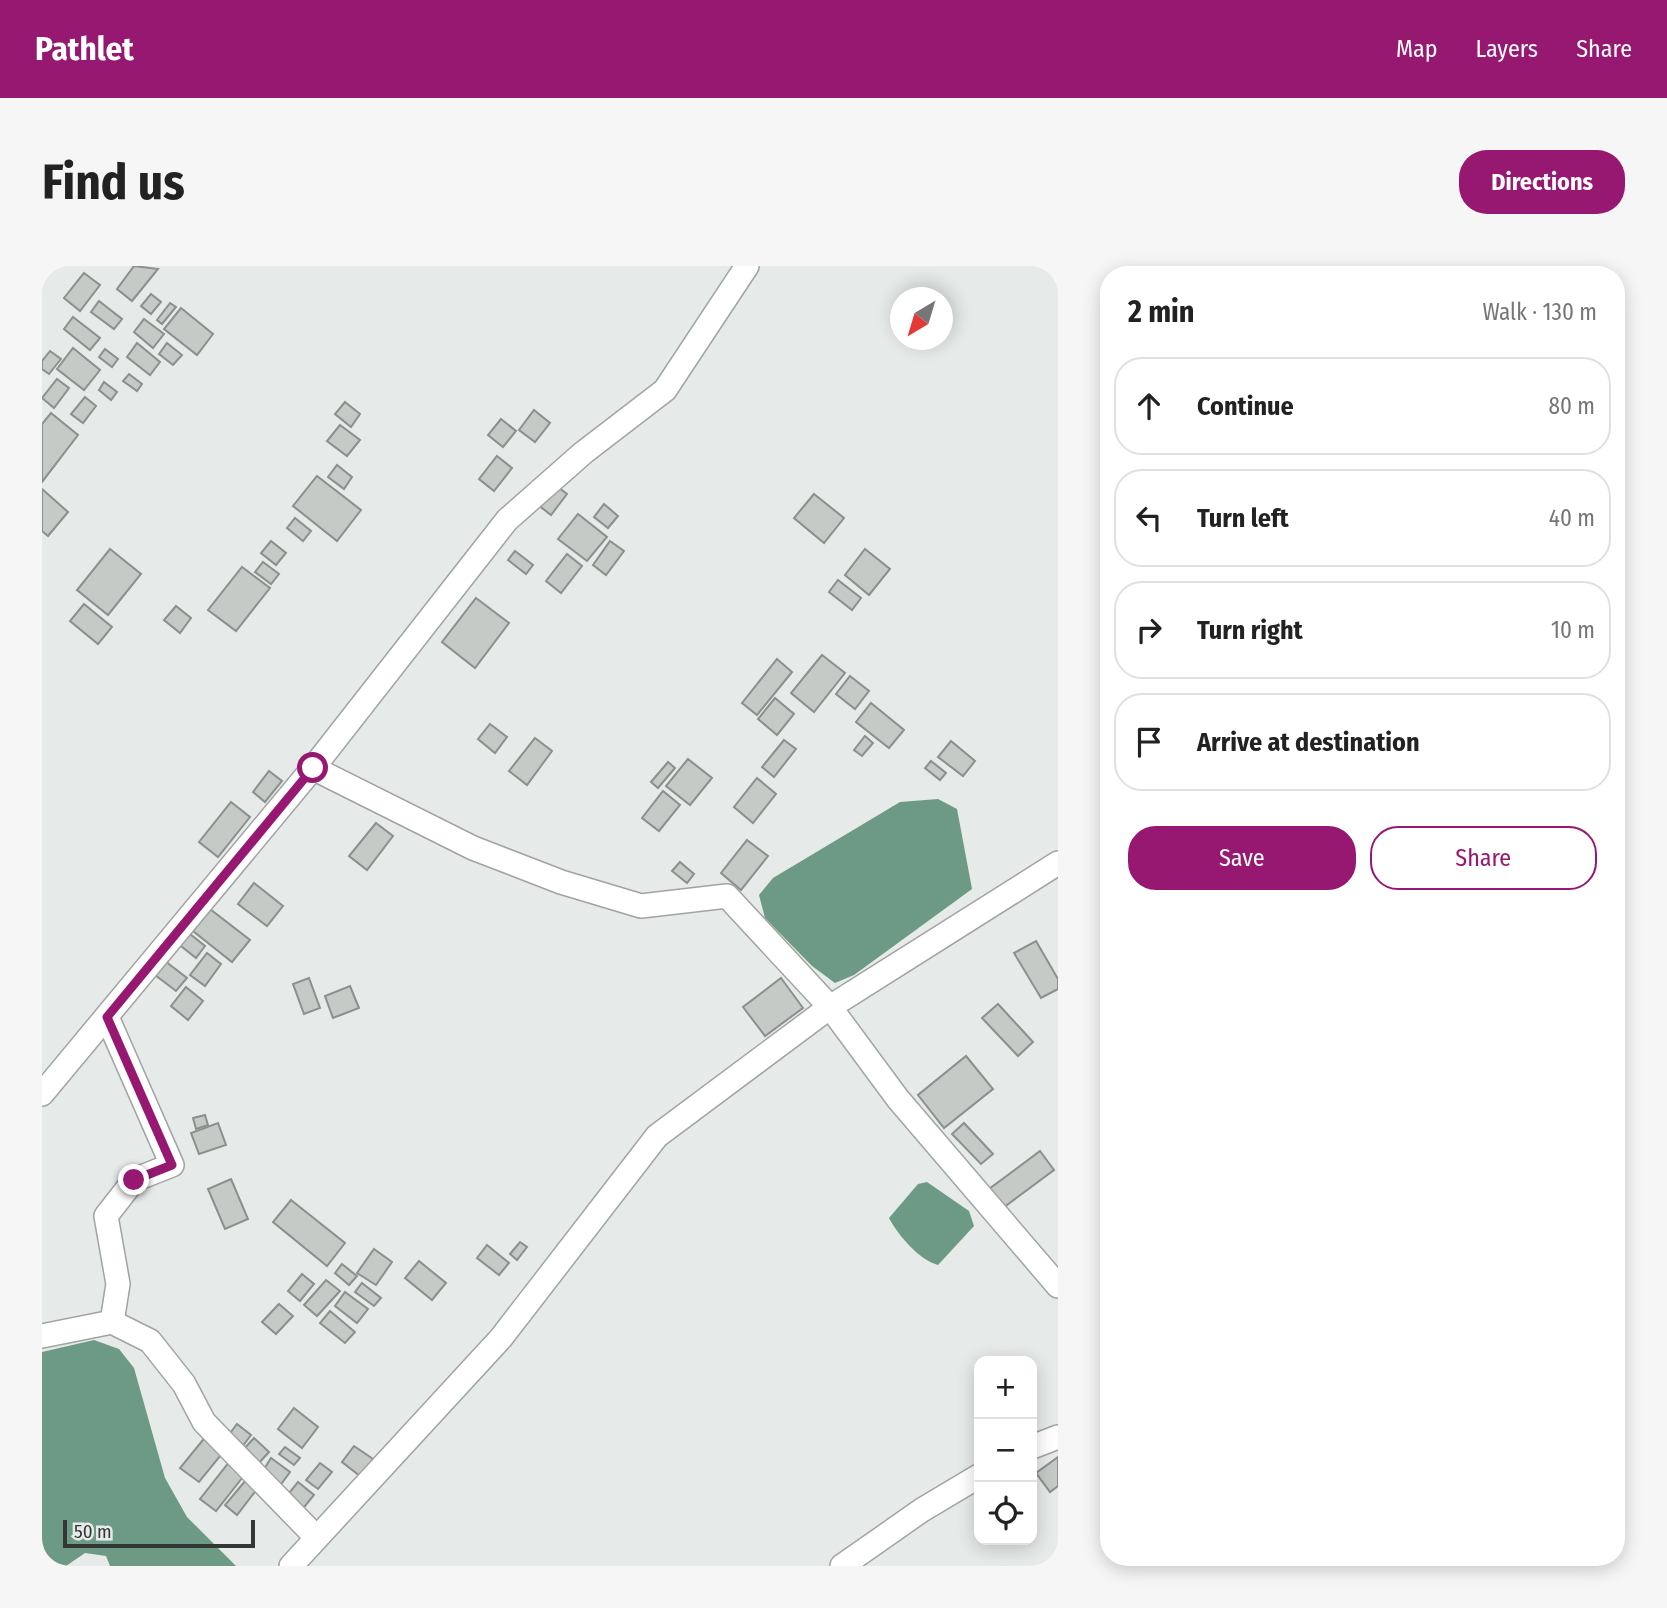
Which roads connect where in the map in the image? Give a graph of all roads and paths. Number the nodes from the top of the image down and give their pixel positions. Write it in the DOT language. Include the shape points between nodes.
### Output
graph roads {
  1 [pos="747,266"];
  2 [pos="313,768"];
  3 [pos="1058,863"];
  4 [pos="830,1007"];
  5 [pos="107,1017"];
  6 [pos="42,1094"];
  7 [pos="1058,1286"];
  8 [pos="112,1322"];
  9 [pos="42,1335"];
  10 [pos="1058,1437"];
  11 [pos="1037,1445"];
  12 [pos="974,1479"];
  13 [pos="315,1536"];
  14 [pos="290,1566"];
  15 [pos="842,1566"];
  1 -- 2 [label="street" via="665,390 507,520"];
  2 -- 4 [label="street" via="473,848 561,882 640,906 727,896"];
  2 -- 5 [label="street"];
  3 -- 4 [label="street"];
  4 -- 7 [label="street" via="898,1099"];
  4 -- 13 [label="street" via="657,1136 500,1338"];
  5 -- 6 [label="street"];
  5 -- 8 [label="street" via="172,1165 134,1180 106,1216 118,1284"];
  8 -- 9 [label="street"];
  8 -- 13 [label="street" via="149,1341 184,1384 204,1422"];
  10 -- 11 [label="street"];
  12 -- 15 [label="street"];
  13 -- 14 [label="street"];
}
